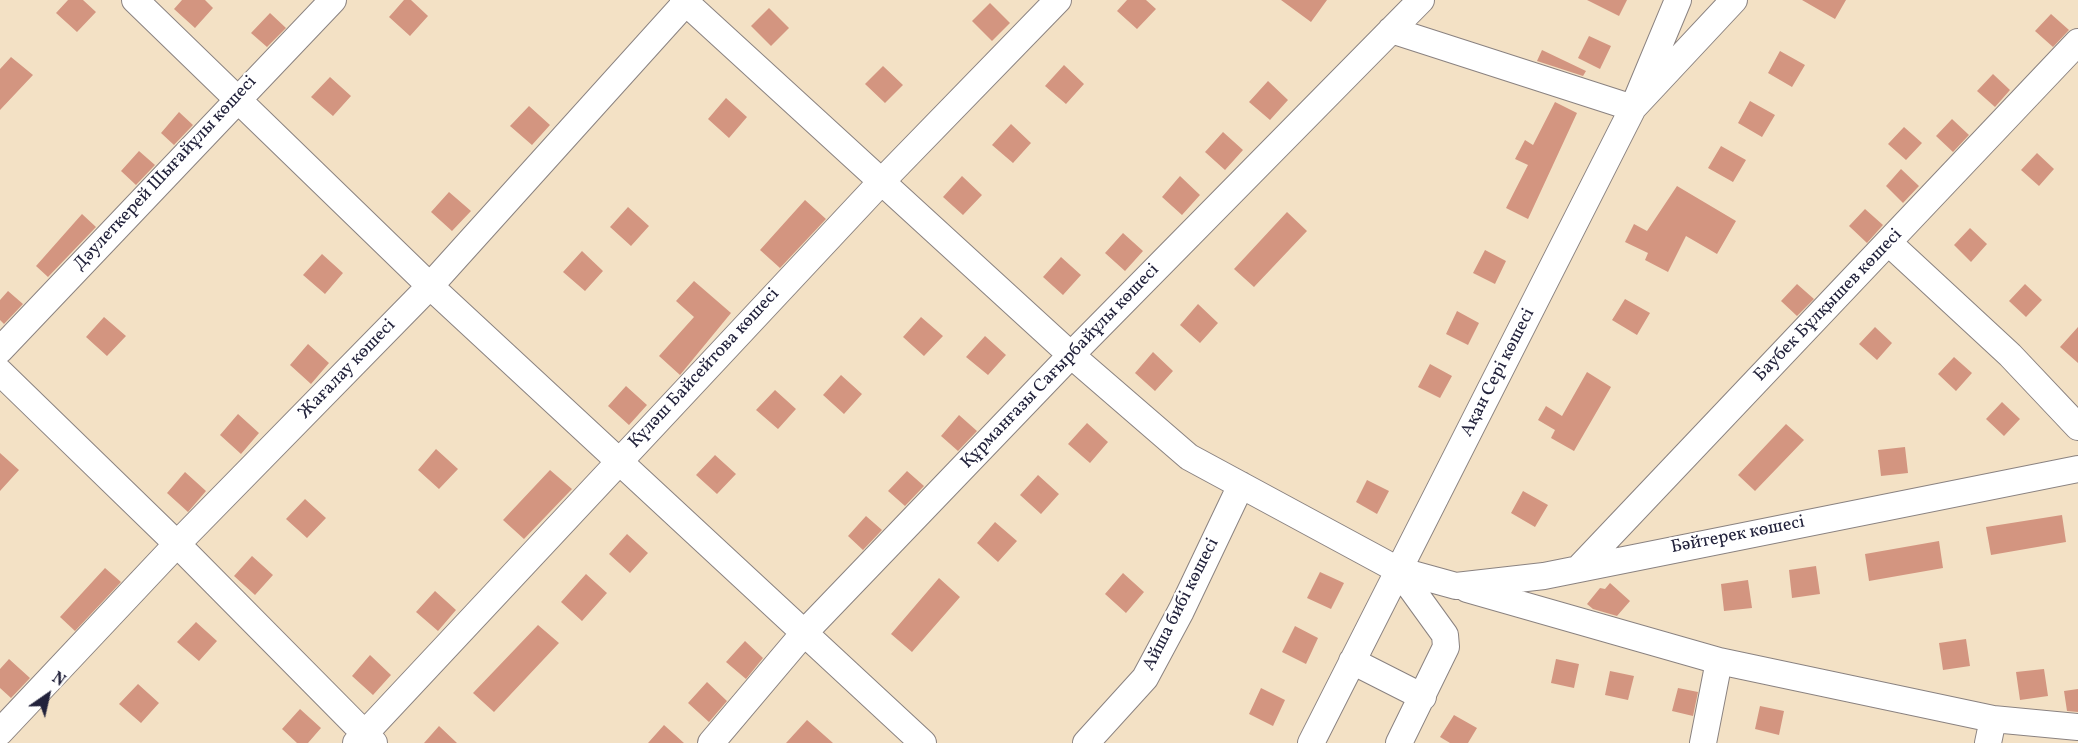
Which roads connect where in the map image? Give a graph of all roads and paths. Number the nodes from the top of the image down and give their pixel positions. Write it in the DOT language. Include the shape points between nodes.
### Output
graph roads {
  1 [pos="135,0"];
  2 [pos="333,0"];
  3 [pos="1058,0"];
  4 [pos="1421,0"];
  5 [pos="1678,0"];
  6 [pos="1734,0"];
  7 [pos="686,1"];
  8 [pos="1391,30"];
  9 [pos="2074,53"];
  10 [pos="236,99"];
  11 [pos="1634,108"];
  12 [pos="882,181"];
  13 [pos="1890,243"];
  14 [pos="430,286"];
  15 [pos="0,350"];
  16 [pos="1071,355"];
  17 [pos="0,372"];
  18 [pos="2078,427"];
  19 [pos="618,461"];
  20 [pos="2078,469"];
  21 [pos="1240,484"];
  22 [pos="177,544"];
  23 [pos="1579,568"];
  24 [pos="1398,570"];
  25 [pos="1456,586"];
  26 [pos="804,633"];
  27 [pos="1352,661"];
  28 [pos="1719,661"];
  29 [pos="1423,697"];
  30 [pos="2078,727"];
  31 [pos="1990,731"];
  32 [pos="0,732"];
  33 [pos="365,740"];
  34 [pos="711,743"];
  35 [pos="923,743"];
  36 [pos="1086,743"];
  37 [pos="1311,743"];
  38 [pos="1399,743"];
  39 [pos="1703,743"];
  1 -- 10 [label="street"];
  2 -- 10 [label="street, Дәулеткерей Шығайұлы көшесі"];
  3 -- 12 [label="street, Күләш Байсейтова көшесі"];
  4 -- 8 [label="street, Құрманғазы Сағырбайұлы көшесі"];
  5 -- 11 [label="street, Ақан Сері көшесі"];
  6 -- 11 [label="street"];
  7 -- 12 [label="street"];
  7 -- 14 [label="street, Жағалау көшесі"];
  8 -- 11 [label="street"];
  8 -- 16 [label="street, Құрманғазы Сағырбайұлы көшесі"];
  9 -- 13 [label="street, Баубек Бұлқышев көшесі"];
  10 -- 14 [label="street"];
  10 -- 15 [label="street, Дәулеткерей Шығайұлы көшесі"];
  11 -- 24 [label="street, Ақан Сері көшесі"];
  12 -- 16 [label="street"];
  12 -- 19 [label="street, Күләш Байсейтова көшесі"];
  13 -- 18 [label="street" via="2010,355"];
  13 -- 23 [label="street, Баубек Бұлқышев көшесі"];
  14 -- 19 [label="street"];
  14 -- 22 [label="street, Жағалау көшесі"];
  16 -- 21 [label="street" via="1189,456"];
  16 -- 26 [label="street, Құрманғазы Сағырбайұлы көшесі"];
  17 -- 22 [label="street"];
  19 -- 26 [label="street"];
  19 -- 33 [label="street, Күләш Байсейтова көшесі"];
  20 -- 23 [label="street, Бәйтерек көшесі"];
  21 -- 24 [label="street"];
  21 -- 36 [label="street, Айша бибі көшесі" via="1145,678"];
  22 -- 32 [label="street, Жағалау көшесі"];
  22 -- 33 [label="street"];
  23 -- 25 [label="street, Бәйтерек көшесі"];
  24 -- 25 [label="street, Бәйтерек көшесі"];
  24 -- 27 [label="street, Ақан Сері көшесі"];
  24 -- 29 [label="street" via="1445,635 1446,647"];
  25 -- 28 [label="street"];
  26 -- 34 [label="street, Құрманғазы Сағырбайұлы көшесі"];
  26 -- 35 [label="street"];
  27 -- 29 [label="street"];
  27 -- 37 [label="street, Ақан Сері көшесі"];
  28 -- 31 [label="street"];
  28 -- 39 [label="street"];
  29 -- 38 [label="street"];
  30 -- 31 [label="street"];
}
